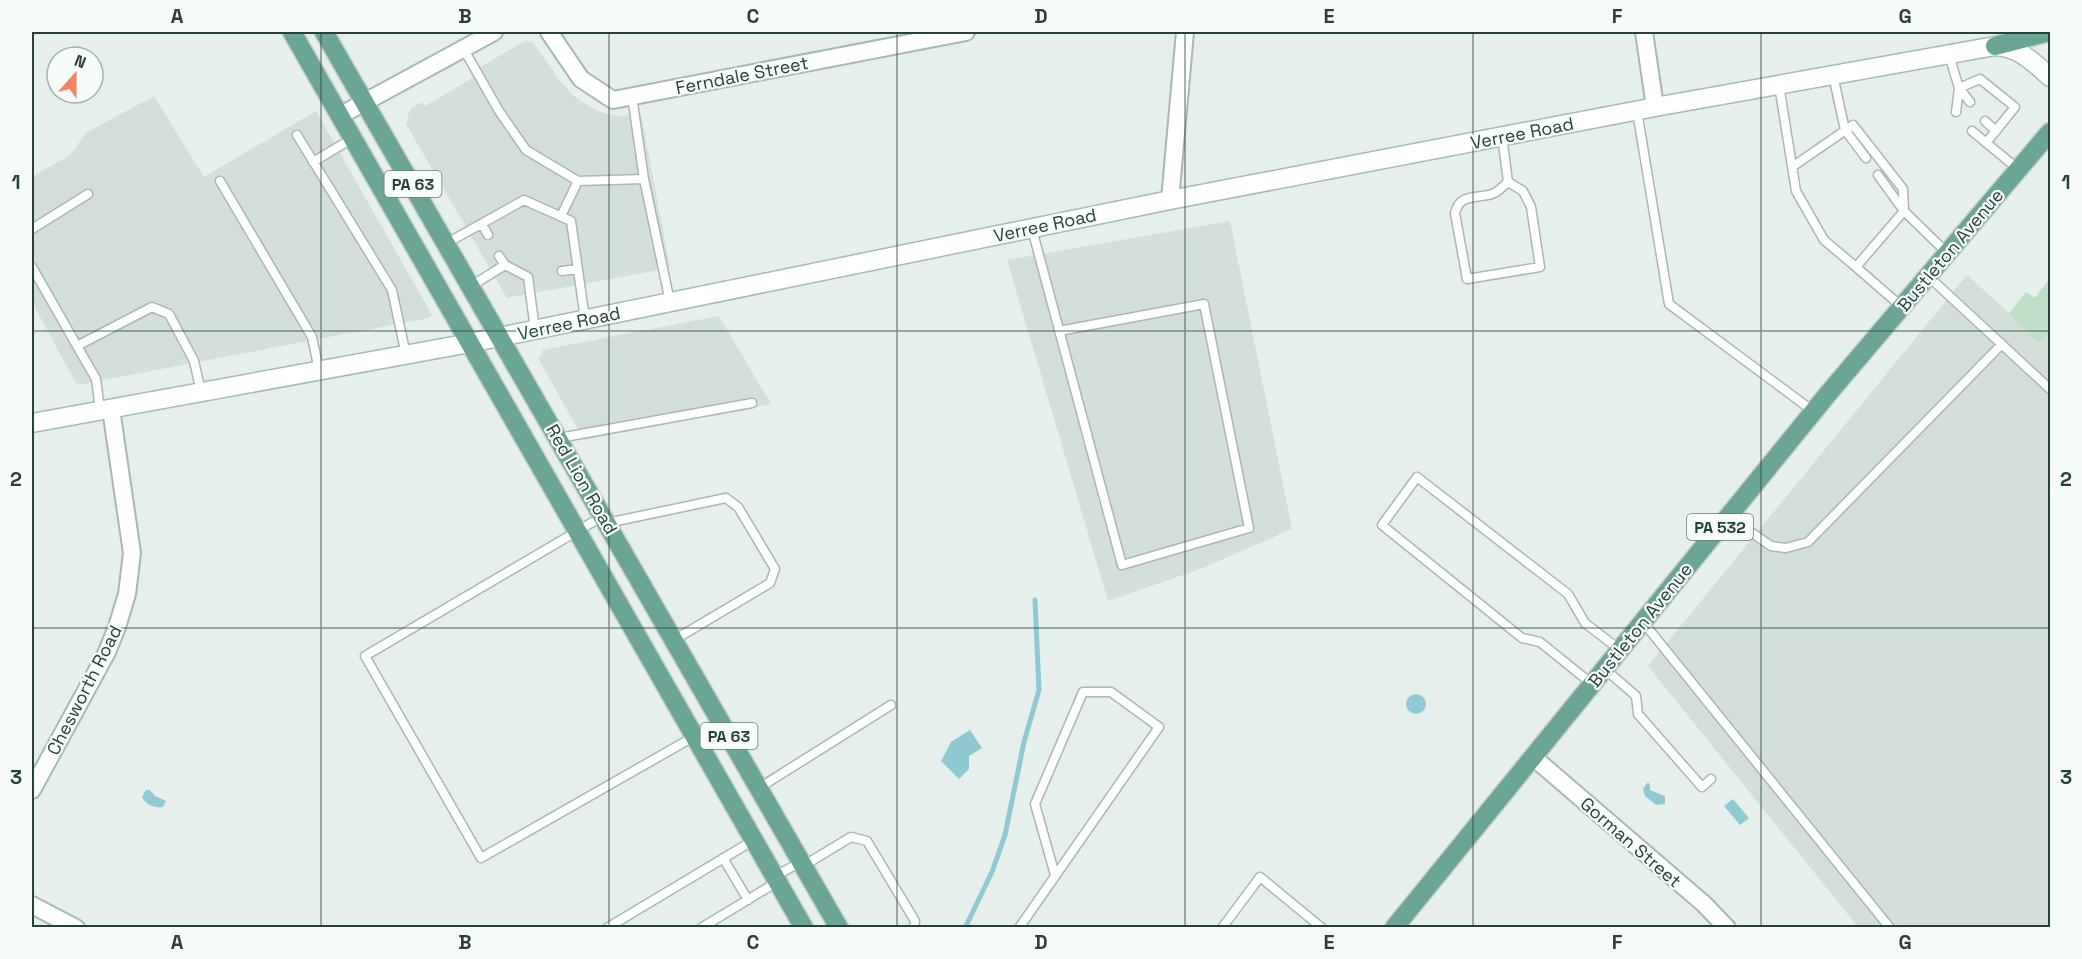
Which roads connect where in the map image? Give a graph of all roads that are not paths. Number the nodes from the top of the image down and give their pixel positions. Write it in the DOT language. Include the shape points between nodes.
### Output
graph roads {
  1 [pos="292,32"];
  2 [pos="324,32"];
  3 [pos="494,32"];
  4 [pos="549,32"];
  5 [pos="966,32"];
  6 [pos="1185,32"];
  7 [pos="1644,32"];
  8 [pos="2049,32"];
  9 [pos="1995,46"];
  10 [pos="463,48"];
  11 [pos="1949,55"];
  12 [pos="1833,75"];
  13 [pos="2050,77"];
  14 [pos="1779,85"];
  15 [pos="1959,88"];
  16 [pos="632,96"];
  17 [pos="365,101"];
  18 [pos="1970,102"];
  19 [pos="1646,109"];
  20 [pos="1956,112"];
  21 [pos="341,115"];
  22 [pos="1985,121"];
  23 [pos="1845,130"];
  24 [pos="1972,131"];
  25 [pos="1996,131"];
  26 [pos="2050,132"];
  27 [pos="297,135"];
  28 [pos="1502,136"];
  29 [pos="354,138"];
  30 [pos="1986,143"];
  31 [pos="1866,158"];
  32 [pos="314,162"];
  33 [pos="1792,167"];
  34 [pos="2019,169"];
  35 [pos="1878,176"];
  36 [pos="644,179"];
  37 [pos="220,181"];
  38 [pos="578,182"];
  39 [pos="1508,182"];
  40 [pos="88,194"];
  41 [pos="1170,200"];
  42 [pos="1904,212"];
  43 [pos="561,216"];
  44 [pos="482,224"];
  45 [pos="1032,228"];
  46 [pos="32,229"];
  47 [pos="488,235"];
  48 [pos="447,243"];
  49 [pos="1947,253"];
  50 [pos="499,256"];
  51 [pos="504,266"];
  52 [pos="32,267"];
  53 [pos="1856,267"];
  54 [pos="578,269"];
  55 [pos="562,271"];
  56 [pos="1928,276"];
  57 [pos="471,286"];
  58 [pos="670,302"];
  59 [pos="1902,307"];
  60 [pos="585,320"];
  61 [pos="536,330"];
  62 [pos="1059,331"];
  63 [pos="501,337"];
  64 [pos="470,343"];
  65 [pos="2002,344"];
  66 [pos="77,346"];
  67 [pos="406,355"];
  68 [pos="319,371"];
  69 [pos="2050,389"];
  70 [pos="202,392"];
  71 [pos="752,403"];
  72 [pos="106,410"];
  73 [pos="1813,411"];
  74 [pos="32,423"];
  75 [pos="559,438"];
  76 [pos="1728,516"];
  77 [pos="605,520"];
  78 [pos="580,534"];
  79 [pos="1643,622"];
  80 [pos="674,640"];
  81 [pos="1620,650"];
  82 [pos="1605,669"];
  83 [pos="1593,684"];
  84 [pos="891,705"];
  85 [pos="695,736"];
  86 [pos="1533,757"];
  87 [pos="1711,779"];
  88 [pos="758,787"];
  89 [pos="32,790"];
  90 [pos="732,800"];
  91 [pos="754,840"];
  92 [pos="723,858"];
  93 [pos="802,864"];
  94 [pos="1055,875"];
  95 [pos="776,879"];
  96 [pos="748,900"];
  97 [pos="32,905"];
  98 [pos="76,927"];
  99 [pos="607,927"];
  100 [pos="701,927"];
  101 [pos="804,927"];
  102 [pos="839,927"];
  103 [pos="914,927"];
  104 [pos="1019,927"];
  105 [pos="1222,927"];
  106 [pos="1323,927"];
  107 [pos="1394,927"];
  108 [pos="1727,927"];
  109 [pos="1890,927"];
  1 -- 21 [label="main road, Red Lion Road / PA 63"];
  2 -- 17 [label="main road, Red Lion Road / PA 63"];
  3 -- 10 [label="street"];
  4 -- 16 [label="street, Ferndale Street" via="581,79 613,100"];
  5 -- 16 [label="street, Ferndale Street"];
  6 -- 41 [label="street"];
  7 -- 19 [label="street"];
  8 -- 9 [label="main road"];
  9 -- 11 [label="main road, Verree Road"];
  9 -- 13 [label="main road, Verree Road" via="2024,55"];
  10 -- 17 [label="street"];
  10 -- 38 [label="lane" via="526,150"];
  11 -- 12 [label="main road, Verree Road"];
  11 -- 15 [label="lane"];
  12 -- 14 [label="main road, Verree Road"];
  12 -- 23 [label="lane"];
  14 -- 19 [label="main road, Verree Road"];
  14 -- 33 [label="lane"];
  15 -- 18 [label="lane"];
  15 -- 20 [label="lane"];
  15 -- 25 [label="lane" via="1980,79 2015,107"];
  16 -- 36 [label="lane"];
  17 -- 21 [label="street"];
  17 -- 48 [label="main road, Red Lion Road / PA 63"];
  19 -- 28 [label="main road, Verree Road"];
  19 -- 73 [label="lane" via="1669,304"];
  21 -- 29 [label="main road, Red Lion Road / PA 63"];
  22 -- 25 [label="lane"];
  23 -- 31 [label="lane"];
  23 -- 33 [label="lane"];
  23 -- 42 [label="lane" via="1853,125 1903,189"];
  24 -- 30 [label="lane"];
  25 -- 30 [label="lane"];
  26 -- 34 [label="main road, Bustleton Avenue / PA 532"];
  27 -- 32 [label="lane"];
  28 -- 39 [label="lane"];
  28 -- 41 [label="main road, Verree Road"];
  29 -- 32 [label="lane"];
  29 -- 64 [label="main road, Red Lion Road / PA 63"];
  30 -- 34 [label="lane"];
  32 -- 67 [label="lane" via="392,290"];
  33 -- 53 [label="lane" via="1796,191 1824,240"];
  34 -- 49 [label="main road, Bustleton Avenue / PA 532"];
  35 -- 42 [label="lane"];
  36 -- 38 [label="lane"];
  36 -- 58 [label="lane"];
  37 -- 68 [label="lane" via="312,337"];
  38 -- 43 [label="lane"];
  39 -- 39 [label="lane" via="1494,193 1465,198 1457,205 1455,213 1467,279 1540,267 1531,207 1523,191"];
  40 -- 46 [label="lane"];
  41 -- 45 [label="main road, Verree Road"];
  42 -- 49 [label="lane"];
  42 -- 53 [label="lane"];
  43 -- 44 [label="lane" via="525,200"];
  43 -- 54 [label="lane" via="571,221"];
  44 -- 47 [label="lane"];
  44 -- 48 [label="lane"];
  45 -- 58 [label="main road, Verree Road"];
  45 -- 62 [label="lane"];
  48 -- 57 [label="main road, Red Lion Road / PA 63"];
  49 -- 56 [label="main road, Bustleton Avenue / PA 532"];
  50 -- 51 [label="lane"];
  51 -- 57 [label="lane"];
  51 -- 61 [label="lane" via="532,276"];
  52 -- 66 [label="lane"];
  53 -- 59 [label="lane"];
  54 -- 55 [label="lane"];
  54 -- 60 [label="lane"];
  56 -- 59 [label="main road, Bustleton Avenue / PA 532"];
  56 -- 65 [label="lane"];
  57 -- 63 [label="main road, Red Lion Road / PA 63"];
  58 -- 60 [label="main road, Verree Road"];
  59 -- 73 [label="main road, Bustleton Avenue / PA 532"];
  60 -- 61 [label="main road, Verree Road"];
  61 -- 63 [label="main road, Verree Road"];
  62 -- 62 [label="lane" via="1122,565 1249,528 1204,304"];
  63 -- 64 [label="main road, Verree Road"];
  63 -- 75 [label="main road, Red Lion Road / PA 63"];
  64 -- 67 [label="main road, Verree Road"];
  64 -- 78 [label="main road, Red Lion Road / PA 63"];
  65 -- 69 [label="lane"];
  65 -- 76 [label="lane" via="1808,542 1786,549 1771,546"];
  66 -- 70 [label="lane" via="152,307 169,314 194,361"];
  66 -- 72 [label="lane" via="96,379"];
  67 -- 68 [label="main road, Verree Road"];
  68 -- 70 [label="main road, Verree Road"];
  70 -- 72 [label="main road, Verree Road"];
  71 -- 75 [label="lane"];
  72 -- 74 [label="main road, Verree Road"];
  72 -- 89 [label="street, Chesworth Road" via="132,553 127,594 107,652"];
  73 -- 76 [label="main road, Bustleton Avenue / PA 532"];
  75 -- 77 [label="main road, Red Lion Road / PA 63"];
  76 -- 79 [label="main road, Bustleton Avenue / PA 532"];
  77 -- 78 [label="main road"];
  77 -- 80 [label="main road, Red Lion Road / PA 63"];
  77 -- 80 [label="lane" via="726,498 738,507 775,569 770,583"];
  78 -- 85 [label="main road, Red Lion Road / PA 63"];
  78 -- 85 [label="lane" via="365,656 481,858"];
  79 -- 81 [label="main road, Bustleton Avenue / PA 532"];
  79 -- 109 [label="lane"];
  80 -- 88 [label="main road, Red Lion Road / PA 63"];
  81 -- 82 [label="main road, Bustleton Avenue / PA 532"];
  81 -- 83 [label="lane" via="1585,623 1568,594 1417,477 1382,525 1521,638 1540,642"];
  82 -- 83 [label="main road, Bustleton Avenue / PA 532"];
  82 -- 87 [label="lane" via="1636,696 1638,714 1701,787"];
  83 -- 86 [label="main road, Bustleton Avenue / PA 532"];
  84 -- 88 [label="lane"];
  85 -- 90 [label="main road, Red Lion Road / PA 63"];
  86 -- 107 [label="main road, Bustleton Avenue / PA 532"];
  86 -- 108 [label="street, Gorman Street"];
  88 -- 90 [label="main road"];
  88 -- 93 [label="main road, Red Lion Road / PA 63"];
  90 -- 91 [label="main road, Red Lion Road / PA 63"];
  91 -- 92 [label="lane"];
  91 -- 95 [label="main road, Red Lion Road / PA 63"];
  92 -- 96 [label="lane"];
  92 -- 99 [label="lane"];
  93 -- 95 [label="lane"];
  93 -- 102 [label="main road, Red Lion Road / PA 63"];
  93 -- 103 [label="lane" via="851,837 867,842 915,921"];
  94 -- 94 [label="lane" via="1035,804 1083,692 1111,692 1159,727"];
  94 -- 104 [label="lane"];
  95 -- 96 [label="lane"];
  95 -- 101 [label="main road, Red Lion Road / PA 63"];
  96 -- 100 [label="lane"];
  97 -- 98 [label="street"];
  105 -- 106 [label="lane" via="1260,878"];
}
